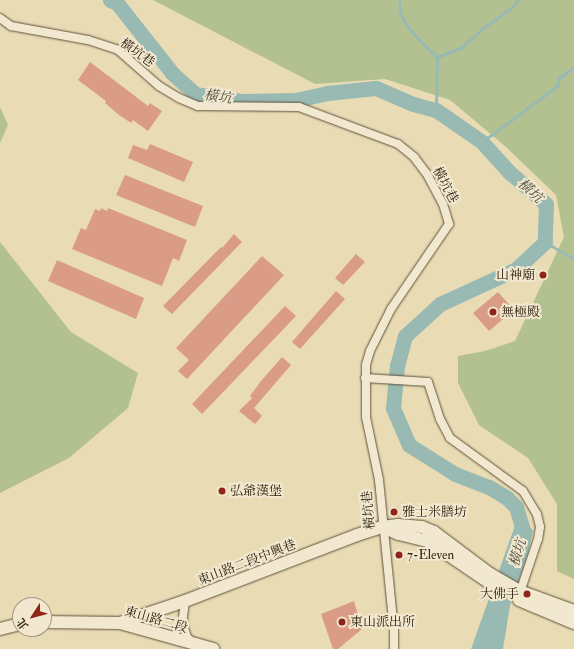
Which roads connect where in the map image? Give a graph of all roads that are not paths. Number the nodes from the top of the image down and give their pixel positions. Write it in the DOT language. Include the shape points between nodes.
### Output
graph roads {
  1 [pos="0,18"];
  2 [pos="365,378"];
  3 [pos="382,527"];
  4 [pos="518,595"];
  5 [pos="185,601"];
  6 [pos="574,611"];
  7 [pos="0,622"];
  8 [pos="52,622"];
  9 [pos="120,622"];
  10 [pos="12,623"];
  11 [pos="574,623"];
  12 [pos="12,626"];
  13 [pos="0,628"];
  14 [pos="394,630"];
  15 [pos="195,645"];
  16 [pos="213,649"];
  17 [pos="388,649"];
  18 [pos="394,649"];
  1 -- 2 [label="street, 橫坑巷" via="11,26 88,40 118,50 159,86 198,106 299,107 398,144 414,157 443,204 449,224 390,309 370,351"];
  2 -- 3 [label="street, 橫坑巷" via="366,417 379,480"];
  2 -- 4 [label="street" via="428,382 440,419 450,438 523,491 538,514 540,527"];
  3 -- 4 [label="main road" via="428,541"];
  3 -- 5 [label="main road, 東山路二段中興巷"];
  3 -- 14 [label="street, 橫坑巷"];
  4 -- 6 [label="main road"];
  4 -- 11 [label="main road"];
  5 -- 9 [label="main road, 東山路二段中興巷"];
  5 -- 15 [label="street" via="184,628 189,640"];
  7 -- 10 [label="main road"];
  8 -- 9 [label="main road, 東山路二段"];
  9 -- 15 [label="main road, 東山路二段"];
  12 -- 13 [label="main road"];
  14 -- 17 [label="street"];
  14 -- 18 [label="street, 橫坑巷"];
  15 -- 16 [label="main road, 東山路二段"];
}
